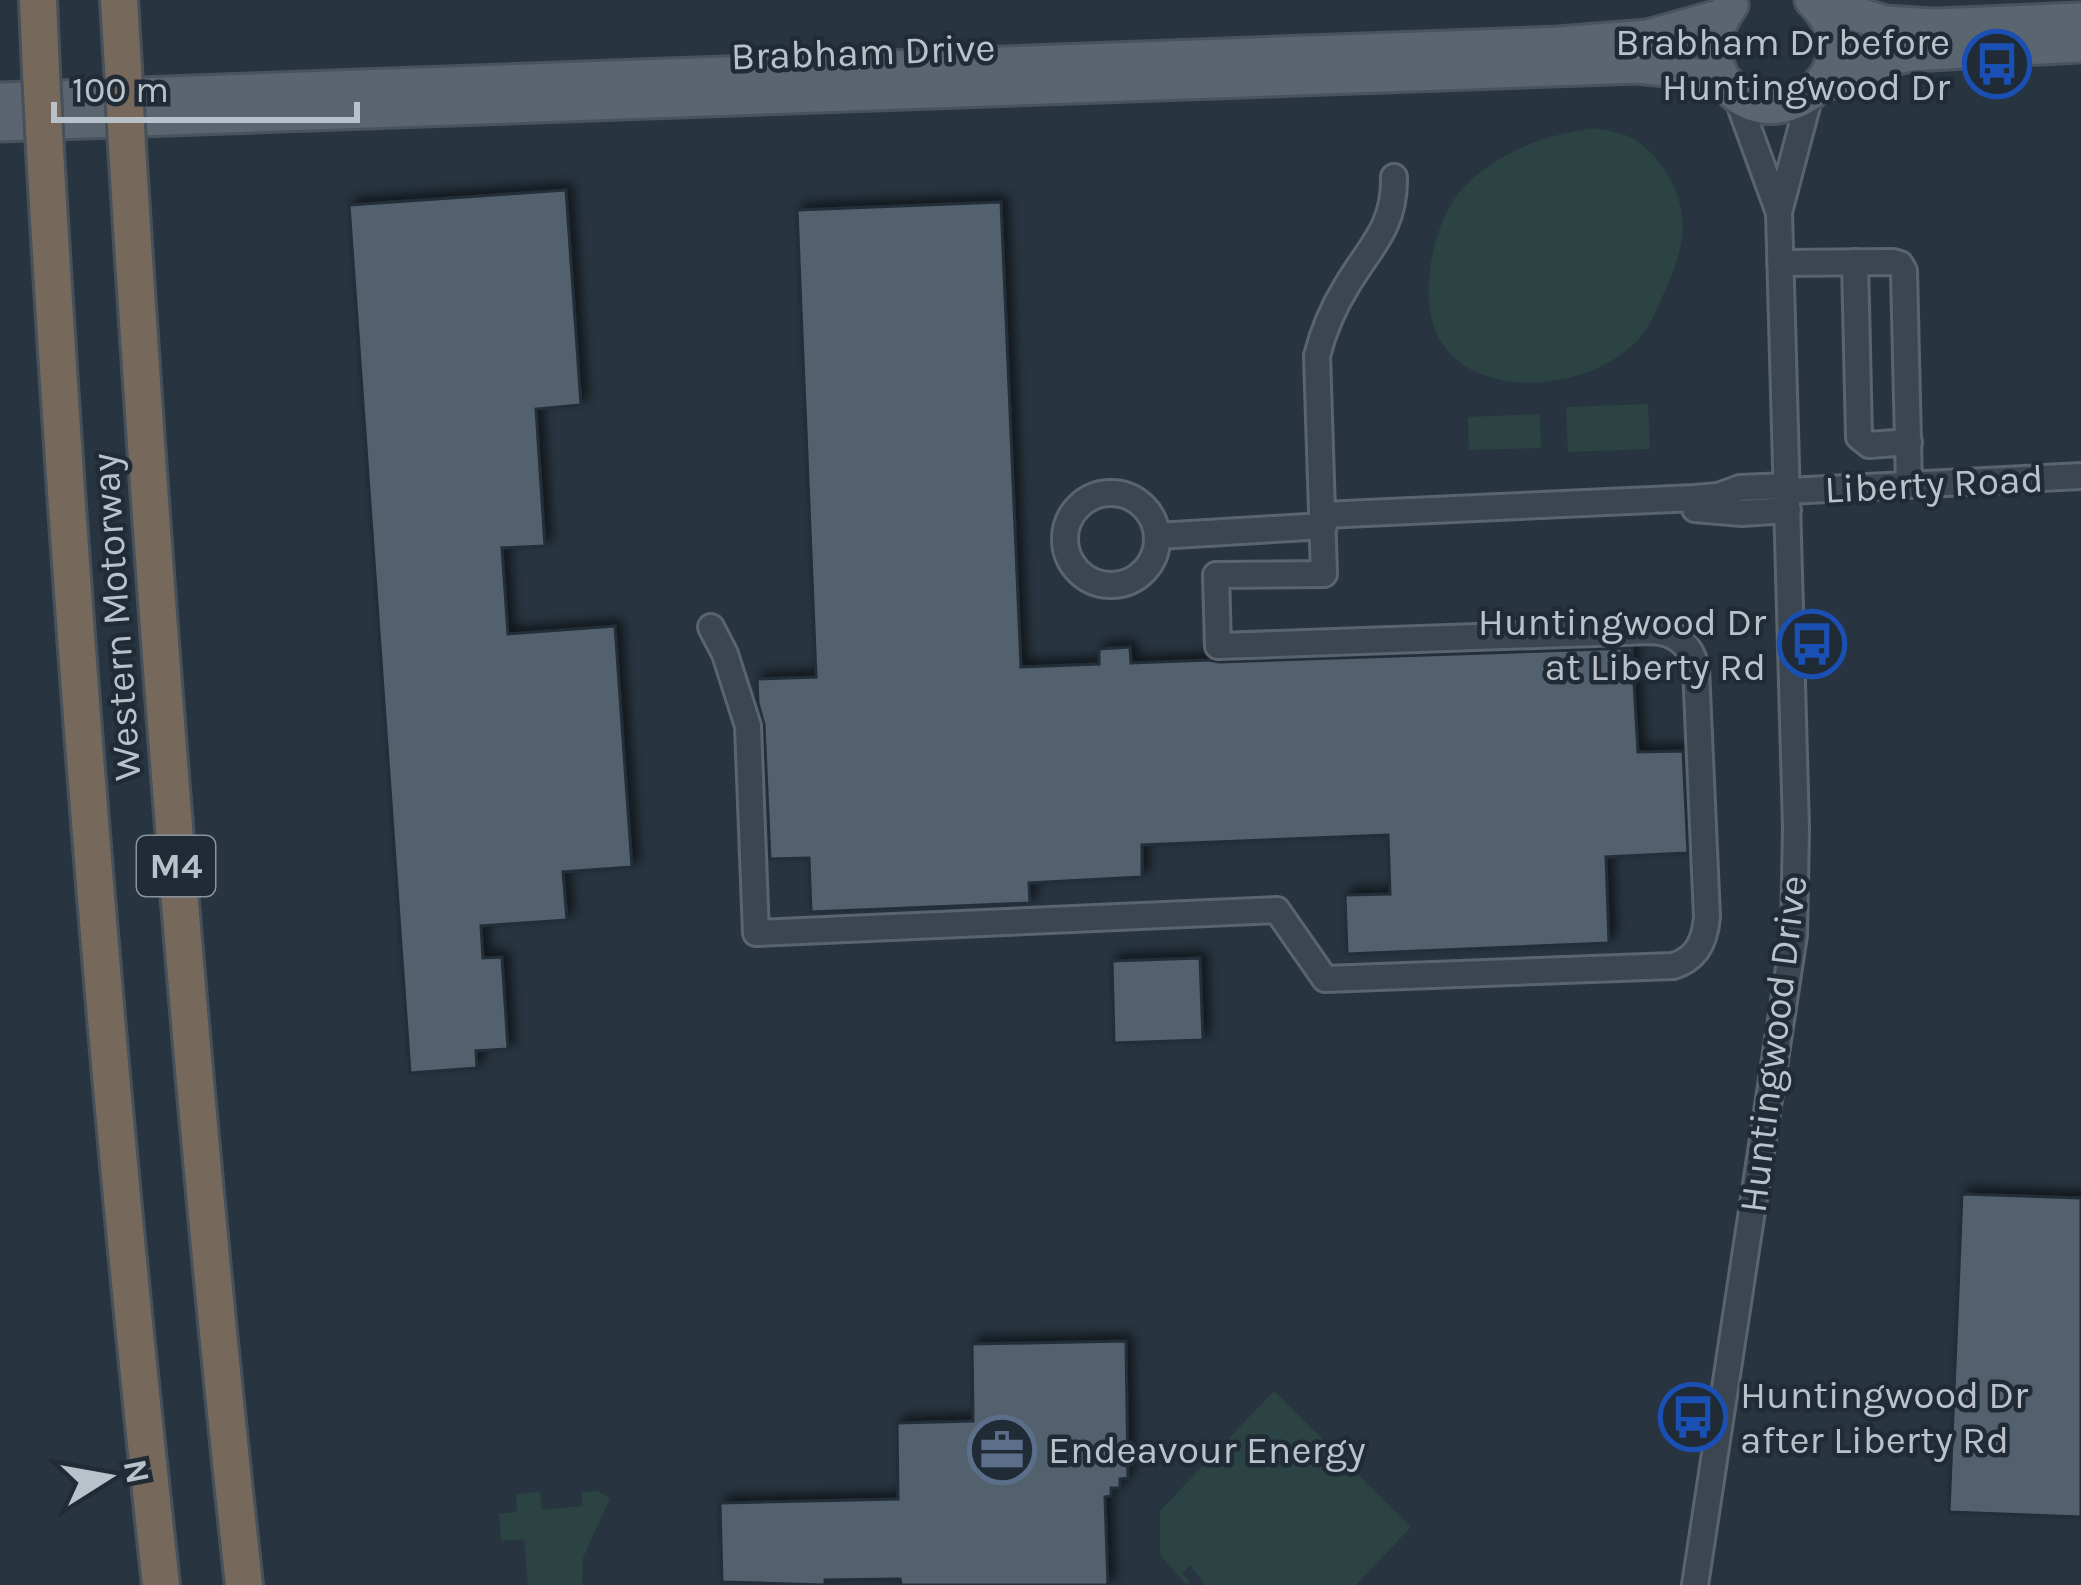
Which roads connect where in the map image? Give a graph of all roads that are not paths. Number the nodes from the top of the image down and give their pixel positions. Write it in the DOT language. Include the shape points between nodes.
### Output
graph roads {
  1 [pos="38,0"];
  2 [pos="119,0"];
  3 [pos="1812,0"];
  4 [pos="1730,6"];
  5 [pos="2081,20"];
  6 [pos="2081,45"];
  7 [pos="1731,88"];
  8 [pos="1815,91"];
  9 [pos="0,100"];
  10 [pos="0,124"];
  11 [pos="1394,177"];
  12 [pos="1779,212"];
  13 [pos="1855,262"];
  14 [pos="1780,263"];
  15 [pos="1909,442"];
  16 [pos="2081,476"];
  17 [pos="1909,485"];
  18 [pos="1788,496"];
  19 [pos="1324,523"];
  20 [pos="1157,536"];
  21 [pos="711,627"];
  22 [pos="161,1585"];
  23 [pos="244,1585"];
  24 [pos="1695,1585"];
  1 -- 22 [label="highway, Western Motorway / M4, bridge" via="79,682"];
  2 -- 23 [label="highway, Western Motorway / M4, bridge" via="178,893"];
  3 -- 5 [label="main road" via="1885,23"];
  3 -- 8 [label="main road" via="1834,42"];
  4 -- 7 [label="main road" via="1715,51"];
  4 -- 9 [label="main road, Brabham Drive" via="1648,38 1558,44"];
  6 -- 8 [label="main road" via="1910,54"];
  7 -- 8 [label="main road, Brabham Drive" via="1772,107"];
  7 -- 10 [label="main road, Brabham Drive" via="1638,66"];
  7 -- 12 [label="street, Huntingwood Drive"];
  8 -- 12 [label="street, Huntingwood Drive"];
  11 -- 19 [label="street" via="1388,221 1344,289 1317,356"];
  12 -- 14 [label="street, Huntingwood Drive"];
  13 -- 14 [label="street"];
  13 -- 15 [label="street" via="1893,262 1904,271"];
  13 -- 15 [label="street" via="1859,437 1869,445"];
  14 -- 18 [label="street, Huntingwood Drive"];
  15 -- 17 [label="street"];
  16 -- 17 [label="street, Liberty Road"];
  17 -- 18 [label="street, Liberty Road"];
  18 -- 19 [label="street, Liberty Road" via="1740,488 1695,498"];
  18 -- 24 [label="street, Huntingwood Drive" via="1794,935"];
  19 -- 20 [label="street, Liberty Road"];
  19 -- 21 [label="street" via="1324,574 1216,575 1218,646 1652,632 1684,644 1696,668 1707,917 1690,958 1673,965 1325,979 1277,910 756,933 748,726"];
}
